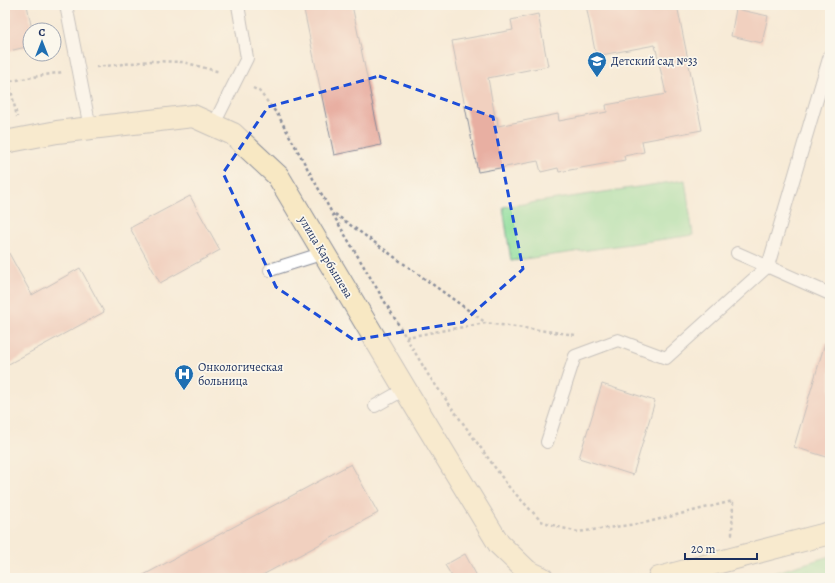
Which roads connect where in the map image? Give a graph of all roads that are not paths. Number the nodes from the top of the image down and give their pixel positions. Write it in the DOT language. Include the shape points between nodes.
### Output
graph roads {
  1 [pos="66,5"];
  2 [pos="238,5"];
  3 [pos="830,55"];
  4 [pos="213,126"];
  5 [pos="90,128"];
  6 [pos="5,142"];
  7 [pos="324,253"];
  8 [pos="737,253"];
  9 [pos="768,266"];
  10 [pos="270,270"];
  11 [pos="830,294"];
  12 [pos="405,389"];
  13 [pos="375,406"];
  14 [pos="547,442"];
  15 [pos="830,533"];
  16 [pos="542,578"];
  17 [pos="659,578"];
  1 -- 5 [label="lane"];
  2 -- 4 [label="lane" via="247,58"];
  3 -- 9 [label="lane"];
  4 -- 5 [label="street, улица Карбышева" via="192,116"];
  4 -- 7 [label="street, улица Карбышева" via="233,134 278,176"];
  5 -- 6 [label="street, улица Карбышева"];
  7 -- 10 [label="lane"];
  7 -- 12 [label="street, улица Карбышева"];
  8 -- 9 [label="lane"];
  9 -- 11 [label="lane"];
  9 -- 14 [label="lane" via="666,358 618,340 575,356"];
  12 -- 13 [label="lane"];
  12 -- 16 [label="street, улица Карбышева" via="499,544 527,571"];
  15 -- 17 [label="street"];
}
